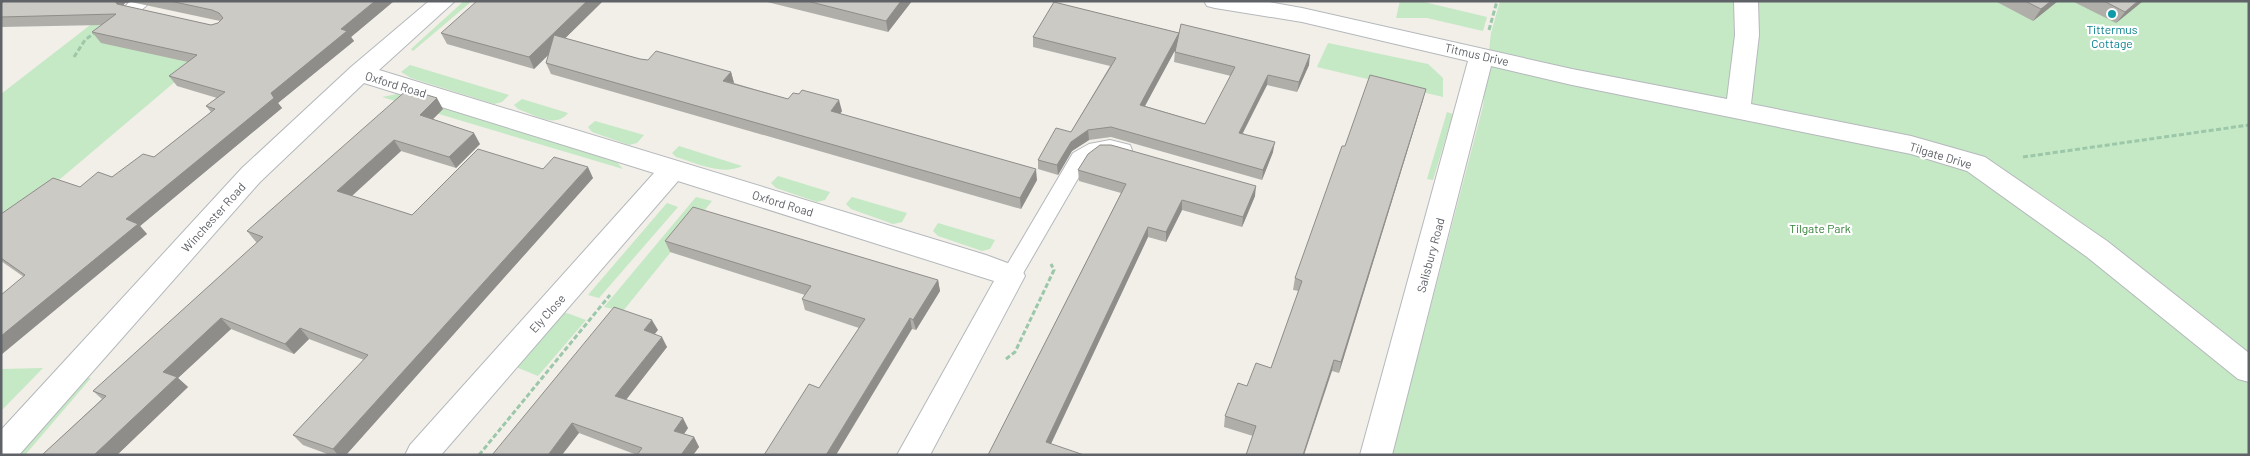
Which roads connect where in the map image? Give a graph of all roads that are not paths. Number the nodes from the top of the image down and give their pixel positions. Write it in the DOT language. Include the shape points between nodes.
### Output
graph roads {
  1 [pos="444,1"];
  2 [pos="1215,1"];
  3 [pos="1746,1"];
  4 [pos="136,5"];
  5 [pos="157,14"];
  6 [pos="1482,55"];
  7 [pos="360,73"];
  8 [pos="1738,110"];
  9 [pos="1139,154"];
  10 [pos="672,170"];
  11 [pos="1011,276"];
  12 [pos="2249,370"];
  13 [pos="1,452"];
  14 [pos="420,455"];
  15 [pos="912,455"];
  16 [pos="1376,455"];
  1 -- 7 [label="street, Winchester Road"];
  2 -- 6 [label="street, Titmus Drive" via="1302,15"];
  3 -- 8 [label="street" via="1747,35"];
  4 -- 5 [label="lane"];
  6 -- 8 [label="street, Titmus Drive" via="1572,77"];
  6 -- 16 [label="street, Salisbury Road"];
  7 -- 10 [label="street, Oxford Road"];
  7 -- 13 [label="street, Winchester Road" via="251,175"];
  8 -- 12 [label="street, Tilgate Drive" via="1911,145 1976,164 2097,250"];
  9 -- 11 [label="lane" via="1111,146 1096,147 1080,158"];
  10 -- 11 [label="street, Oxford Road"];
  10 -- 14 [label="street, Ely Close"];
  11 -- 15 [label="street"];
}
